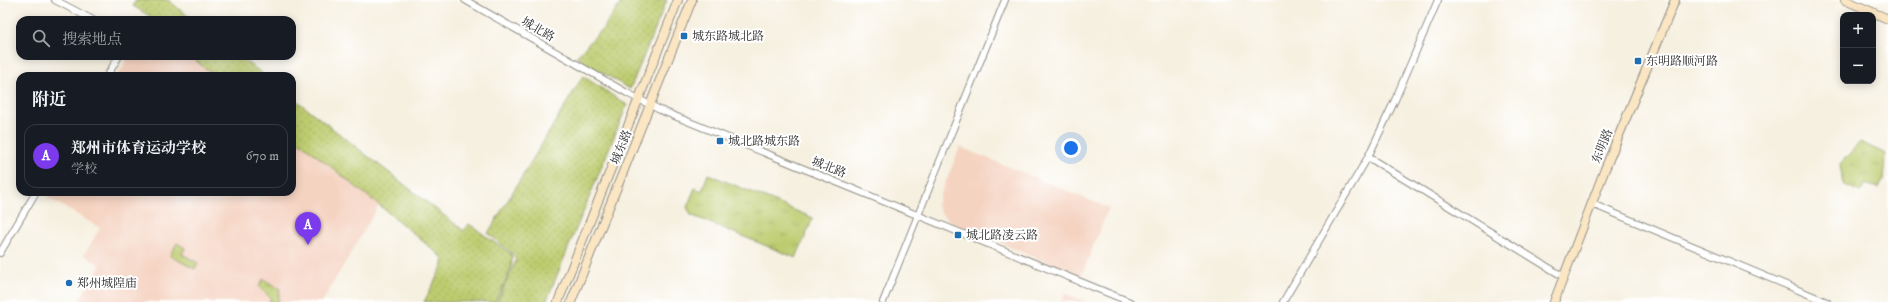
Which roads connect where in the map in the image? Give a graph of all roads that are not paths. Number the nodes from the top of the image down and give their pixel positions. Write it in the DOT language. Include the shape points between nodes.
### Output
graph roads {
  1 [pos="55,0"];
  2 [pos="465,0"];
  3 [pos="678,0"];
  4 [pos="692,0"];
  5 [pos="1005,0"];
  6 [pos="1438,0"];
  7 [pos="1675,0"];
  8 [pos="1845,0"];
  9 [pos="85,16"];
  10 [pos="1888,19"];
  11 [pos="117,60"];
  12 [pos="109,72"];
  13 [pos="639,99"];
  14 [pos="650,105"];
  15 [pos="1368,157"];
  16 [pos="34,196"];
  17 [pos="1592,204"];
  18 [pos="919,216"];
  19 [pos="0,253"];
  20 [pos="1564,277"];
  21 [pos="558,302"];
  22 [pos="571,302"];
  23 [pos="883,302"];
  24 [pos="1130,302"];
  25 [pos="1283,302"];
  26 [pos="1554,302"];
  27 [pos="1827,302"];
  1 -- 9 [label="street"];
  2 -- 13 [label="street, 城北路"];
  3 -- 13 [label="main road, 城东路"];
  4 -- 14 [label="main road, 城东路"];
  5 -- 18 [label="street"];
  6 -- 15 [label="street"];
  7 -- 17 [label="main road, 东明路"];
  8 -- 10 [label="main road"];
  11 -- 12 [label="street"];
  13 -- 14 [label="street, 城北路"];
  13 -- 21 [label="main road, 城东路"];
  14 -- 18 [label="street, 城北路"];
  14 -- 22 [label="main road, 城东路"];
  15 -- 20 [label="street"];
  15 -- 25 [label="street"];
  16 -- 19 [label="street"];
  17 -- 20 [label="main road, 东明路"];
  17 -- 27 [label="street"];
  18 -- 23 [label="street"];
  18 -- 24 [label="street, 城北路"];
  20 -- 26 [label="main road, 东明路"];
}
